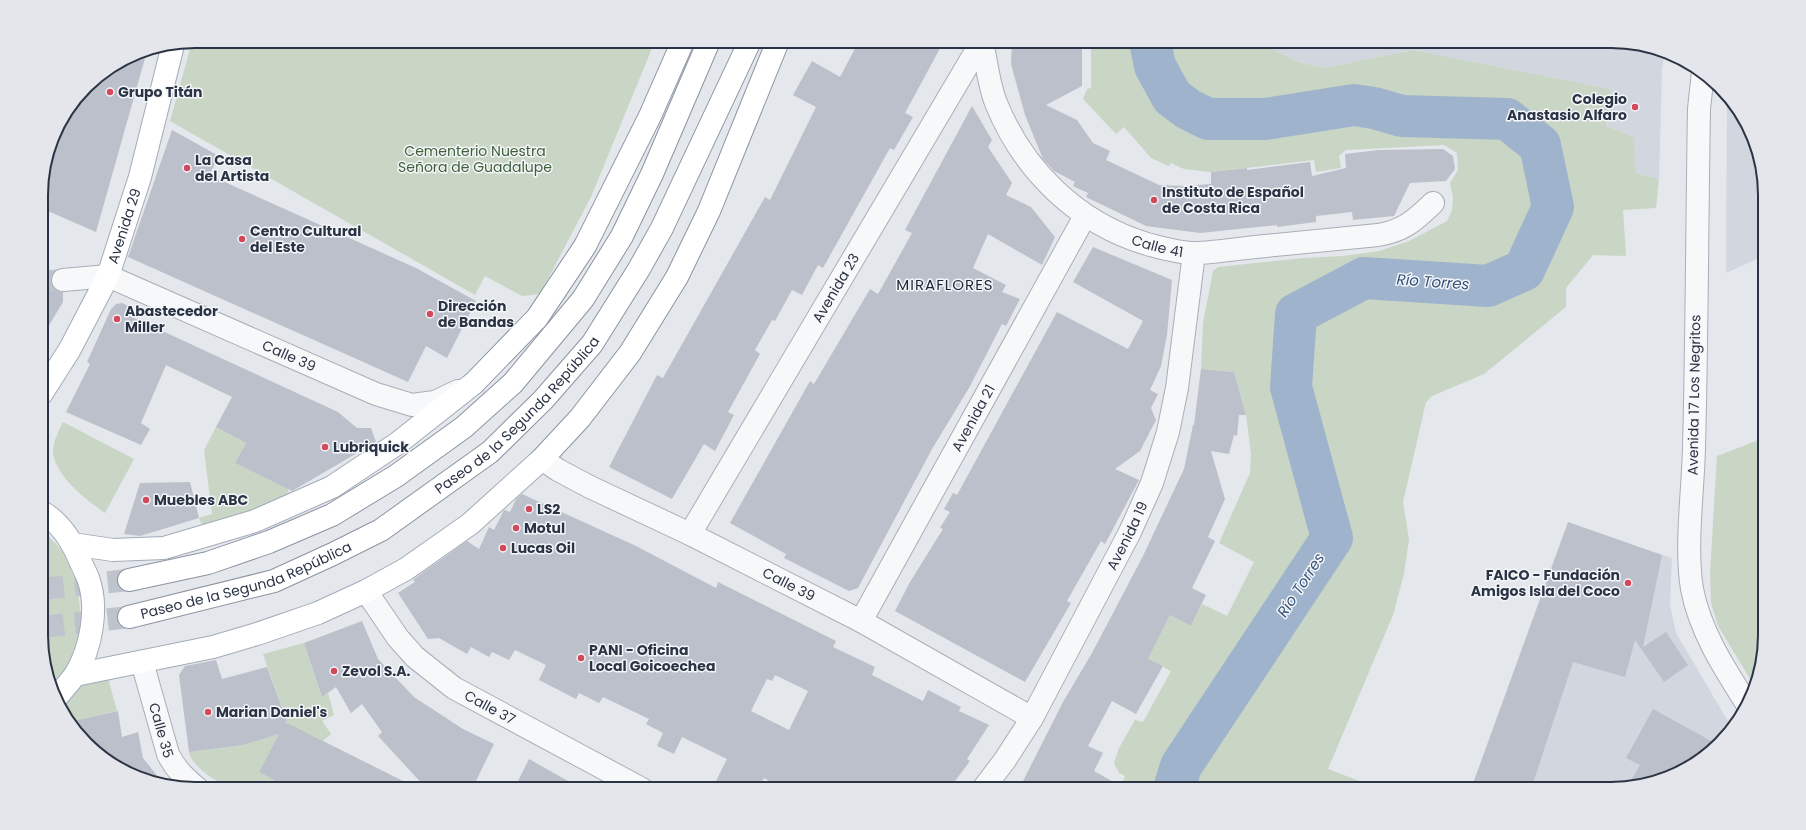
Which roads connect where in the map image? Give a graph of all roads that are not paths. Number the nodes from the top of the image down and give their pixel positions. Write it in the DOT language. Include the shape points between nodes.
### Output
graph roads {
  1 [pos="680,48"];
  2 [pos="706,48"];
  3 [pos="747,48"];
  4 [pos="775,48"];
  5 [pos="978,48"];
  6 [pos="984,48"];
  7 [pos="172,50"];
  8 [pos="1702,79"];
  9 [pos="1433,203"];
  10 [pos="1085,216"];
  11 [pos="1194,253"];
  12 [pos="108,276"];
  13 [pos="64,280"];
  14 [pos="48,376"];
  15 [pos="474,383"];
  16 [pos="542,459"];
  17 [pos="48,515"];
  18 [pos="690,534"];
  19 [pos="72,544"];
  20 [pos="129,580"];
  21 [pos="366,592"];
  22 [pos="129,617"];
  23 [pos="861,621"];
  24 [pos="142,662"];
  25 [pos="75,675"];
  26 [pos="60,693"];
  27 [pos="1744,699"];
  28 [pos="1032,718"];
  29 [pos="190,782"];
  30 [pos="629,782"];
  31 [pos="988,782"];
  1 -- 15 [label="main road" via="650,116 585,246 537,318"];
  2 -- 20 [label="main road, Paseo de la Segunda República" via="652,174 622,236 583,299 513,383 464,427 396,476 332,515 269,542 208,562"];
  3 -- 22 [label="main road, Paseo de la Segunda República" via="662,228 592,344 543,400 490,452 381,530 274,581"];
  4 -- 16 [label="main road" via="709,211 677,277 630,353 580,418"];
  5 -- 18 [label="street, Avenida 23"];
  6 -- 10 [label="street, Calle 41" via="996,102 1021,152 1050,187"];
  7 -- 12 [label="main road, Avenida 29" via="140,177"];
  8 -- 27 [label="street, Avenida 17 Los Negritos" via="1699,109 1690,552 1692,589 1704,627 1721,662"];
  9 -- 11 [label="street, Calle 41" via="1414,221 1391,233"];
  10 -- 11 [label="street, Calle 41" via="1135,240"];
  10 -- 23 [label="street, Avenida 21"];
  11 -- 28 [label="street, Avenida 19" via="1175,396 1168,432 1152,483 1130,532"];
  12 -- 13 [label="street"];
  12 -- 14 [label="main road, Avenida 29" via="70,348"];
  12 -- 15 [label="street, Calle 39" via="376,394 412,405 435,402"];
  15 -- 19 [label="main road" via="398,443 332,487 255,521 164,548 113,550"];
  16 -- 18 [label="street, Calle 39" via="590,487"];
  16 -- 21 [label="main road" via="470,524"];
  17 -- 19 [label="main road"];
  18 -- 23 [label="street, Calle 39"];
  19 -- 25 [label="main road" via="88,579 92,603 92,628"];
  21 -- 24 [label="main road" via="318,613 257,634"];
  21 -- 30 [label="street, Calle 37" via="398,638 415,657 450,684"];
  23 -- 28 [label="street, Calle 39"];
  24 -- 25 [label="main road"];
  24 -- 29 [label="street, Calle 35" via="168,754 173,764"];
  25 -- 26 [label="main road"];
  28 -- 31 [label="street, Avenida 19"];
}
